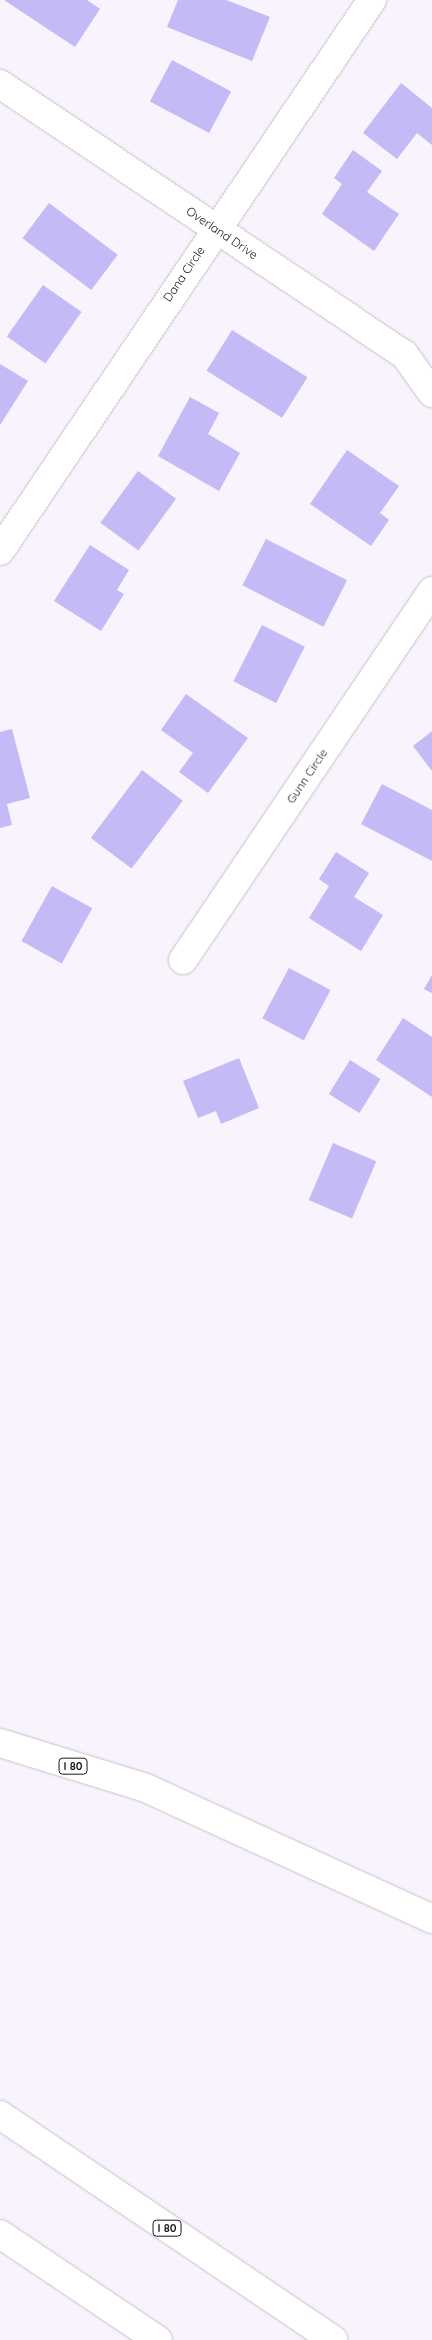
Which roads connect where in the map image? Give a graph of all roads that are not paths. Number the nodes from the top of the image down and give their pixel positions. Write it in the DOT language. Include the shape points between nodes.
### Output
graph roads {
  1 [pos="372,0"];
  2 [pos="0,84"];
  3 [pos="214,228"];
  4 [pos="432,393"];
  5 [pos="0,551"];
  6 [pos="432,591"];
  7 [pos="183,960"];
  8 [pos="0,1743"];
  9 [pos="432,1919"];
  10 [pos="0,2115"];
  11 [pos="0,2234"];
  12 [pos="158,2340"];
  13 [pos="333,2340"];
  1 -- 3 [label="main road, Dana Circle"];
  2 -- 3 [label="main road, Overland Drive"];
  3 -- 4 [label="main road, Overland Drive" via="404,354"];
  3 -- 5 [label="main road, Dana Circle"];
  6 -- 7 [label="main road, Gunn Circle"];
  8 -- 9 [label="main road, I 80" via="146,1788"];
  10 -- 13 [label="main road, I 80"];
  11 -- 12 [label="main road"];
}
